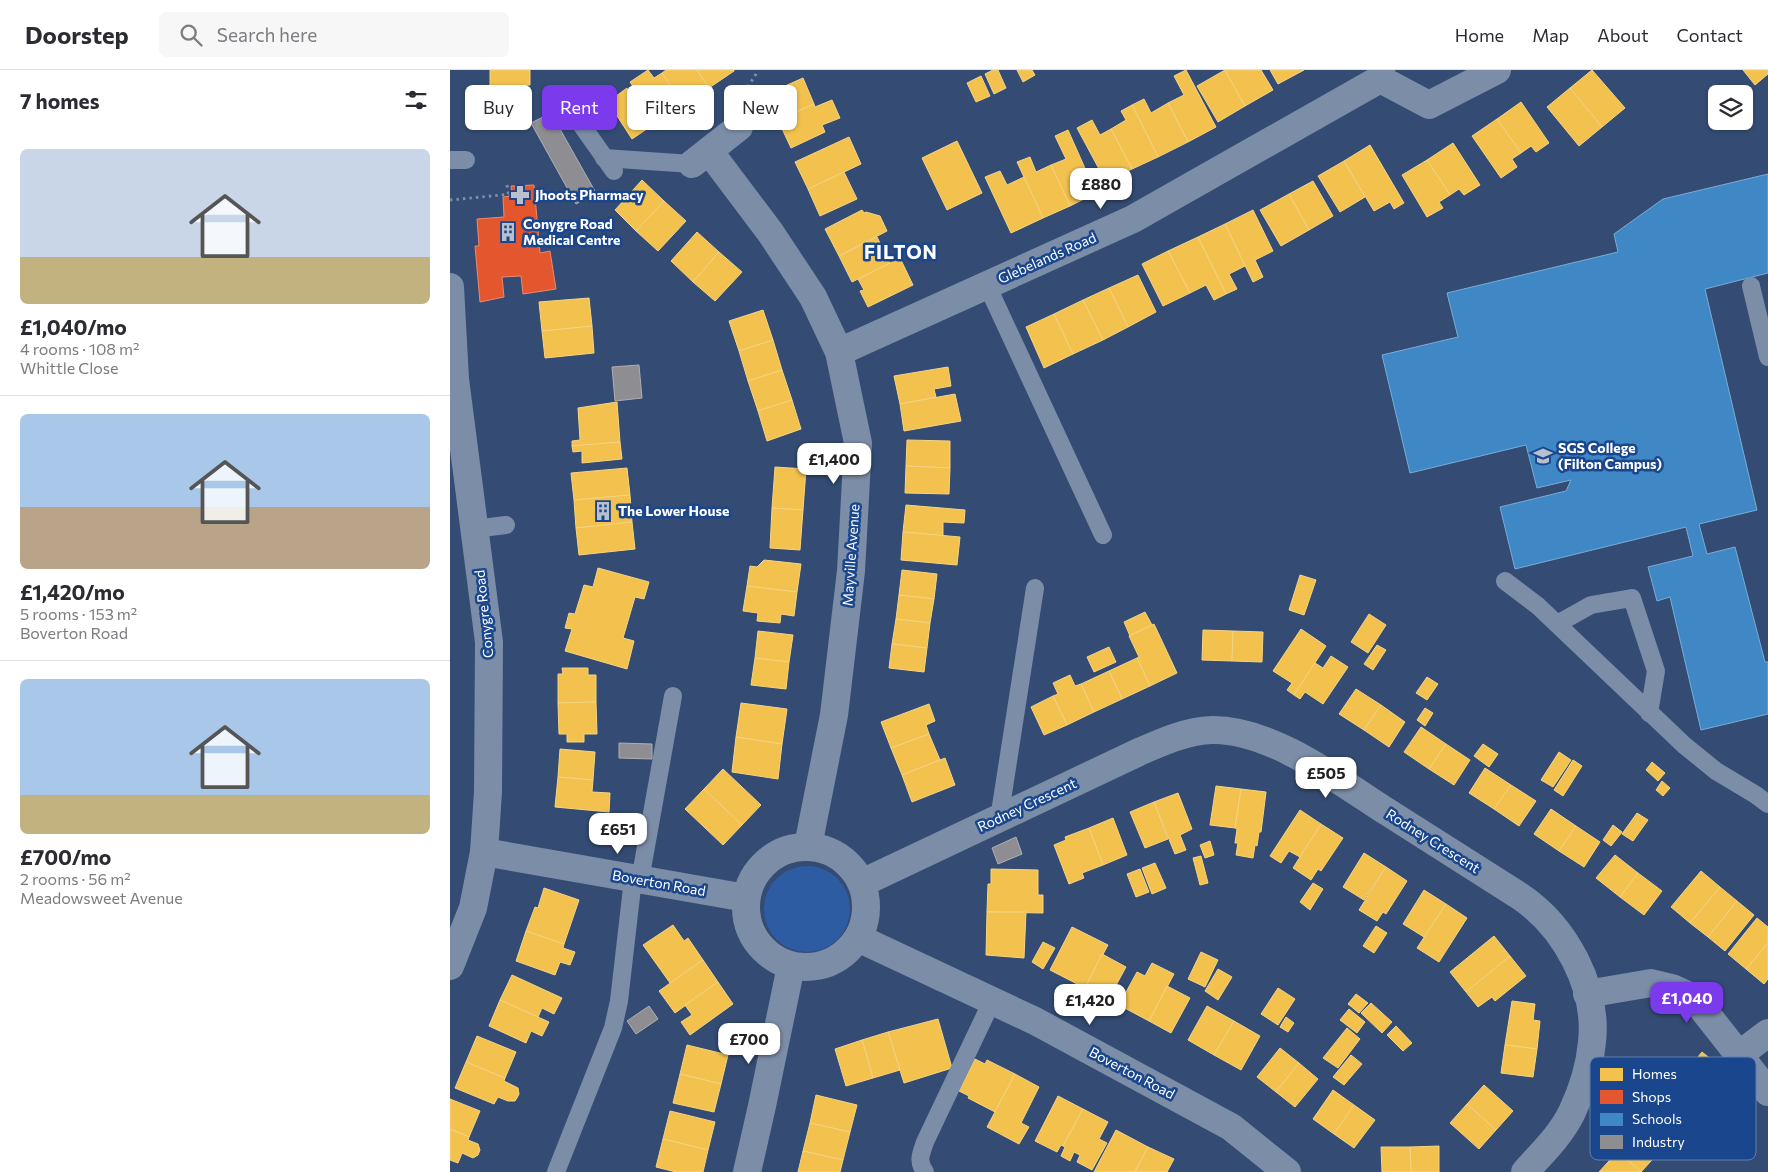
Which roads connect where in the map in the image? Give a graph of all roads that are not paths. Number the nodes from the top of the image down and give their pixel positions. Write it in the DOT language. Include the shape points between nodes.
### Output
graph roads {
  1 [pos="1497,70"];
  2 [pos="1380,75"];
  3 [pos="585,130"];
  4 [pos="735,130"];
  5 [pos="701,158"];
  6 [pos="987,285"];
  7 [pos="1751,286"];
  8 [pos="450,288"];
  9 [pos="839,352"];
  10 [pos="1768,357"];
  11 [pos="506,525"];
  12 [pos="474,529"];
  13 [pos="1103,535"];
  14 [pos="1505,582"];
  15 [pos="1035,588"];
  16 [pos="1556,624"];
  17 [pos="673,696"];
  18 [pos="1649,713"];
  19 [pos="1767,802"];
  20 [pos="999,819"];
  21 [pos="808,846"];
  22 [pos="484,852"];
  23 [pos="636,880"];
  24 [pos="862,883"];
  25 [pos="746,898"];
  26 [pos="858,938"];
  27 [pos="450,966"];
  28 [pos="791,966"];
  29 [pos="1587,994"];
  30 [pos="992,1000"];
  31 [pos="1768,1034"];
  32 [pos="1739,1055"];
  33 [pos="1756,1077"];
  34 [pos="1768,1092"];
  35 [pos="922,1171"];
  36 [pos="556,1172"];
  37 [pos="747,1172"];
  38 [pos="1287,1172"];
  39 [pos="1525,1172"];
  1 -- 2 [label="street, Glebelands Road" via="1429,105"];
  2 -- 6 [label="street, Glebelands Road" via="1133,219"];
  3 -- 5 [label="lane" via="609,165"];
  4 -- 5 [label="street"];
  5 -- 9 [label="street, Mayville Avenue" via="770,232 814,298"];
  6 -- 9 [label="street, Glebelands Road"];
  6 -- 13 [label="lane"];
  7 -- 10 [label="lane"];
  8 -- 12 [label="street, Conygre Road" via="455,379"];
  9 -- 21 [label="street, Mayville Avenue" via="858,443 852,571 834,715"];
  11 -- 12 [label="lane"];
  12 -- 22 [label="street, Conygre Road" via="489,642 488,792"];
  14 -- 16 [label="lane"];
  15 -- 20 [label="lane"];
  16 -- 18 [label="lane"];
  16 -- 18 [label="lane" via="1591,605 1632,598 1656,671"];
  17 -- 23 [label="lane"];
  18 -- 19 [label="lane" via="1716,771"];
  20 -- 24 [label="street, Rodney Crescent"];
  20 -- 29 [label="street, Rodney Crescent" via="1170,739 1213,730 1244,735 1272,744 1312,765 1534,905 1565,942 1582,975"];
  21 -- 24 [label="street" via="825,849 840,857"];
  21 -- 25 [label="street" via="790,848 774,856 751,881"];
  22 -- 23 [label="street, Boverton Road"];
  22 -- 27 [label="street, Conygre Road" via="473,908"];
  23 -- 25 [label="street, Boverton Road"];
  23 -- 36 [label="lane" via="613,1028"];
  24 -- 26 [label="street" via="867,902 865,921"];
  25 -- 28 [label="street" via="751,934 775,960"];
  26 -- 28 [label="street" via="846,953 829,963 810,968"];
  26 -- 30 [label="street, Boverton Road"];
  28 -- 37 [label="street"];
  29 -- 32 [label="street" via="1651,983 1672,988 1694,998"];
  29 -- 39 [label="street, Rodney Crescent" via="1593,1026 1592,1042 1579,1094 1562,1128"];
  30 -- 35 [label="lane" via="925,1142 920,1159"];
  30 -- 38 [label="street, Boverton Road" via="1231,1127"];
  31 -- 32 [label="street"];
  33 -- 34 [label="street"];
}
